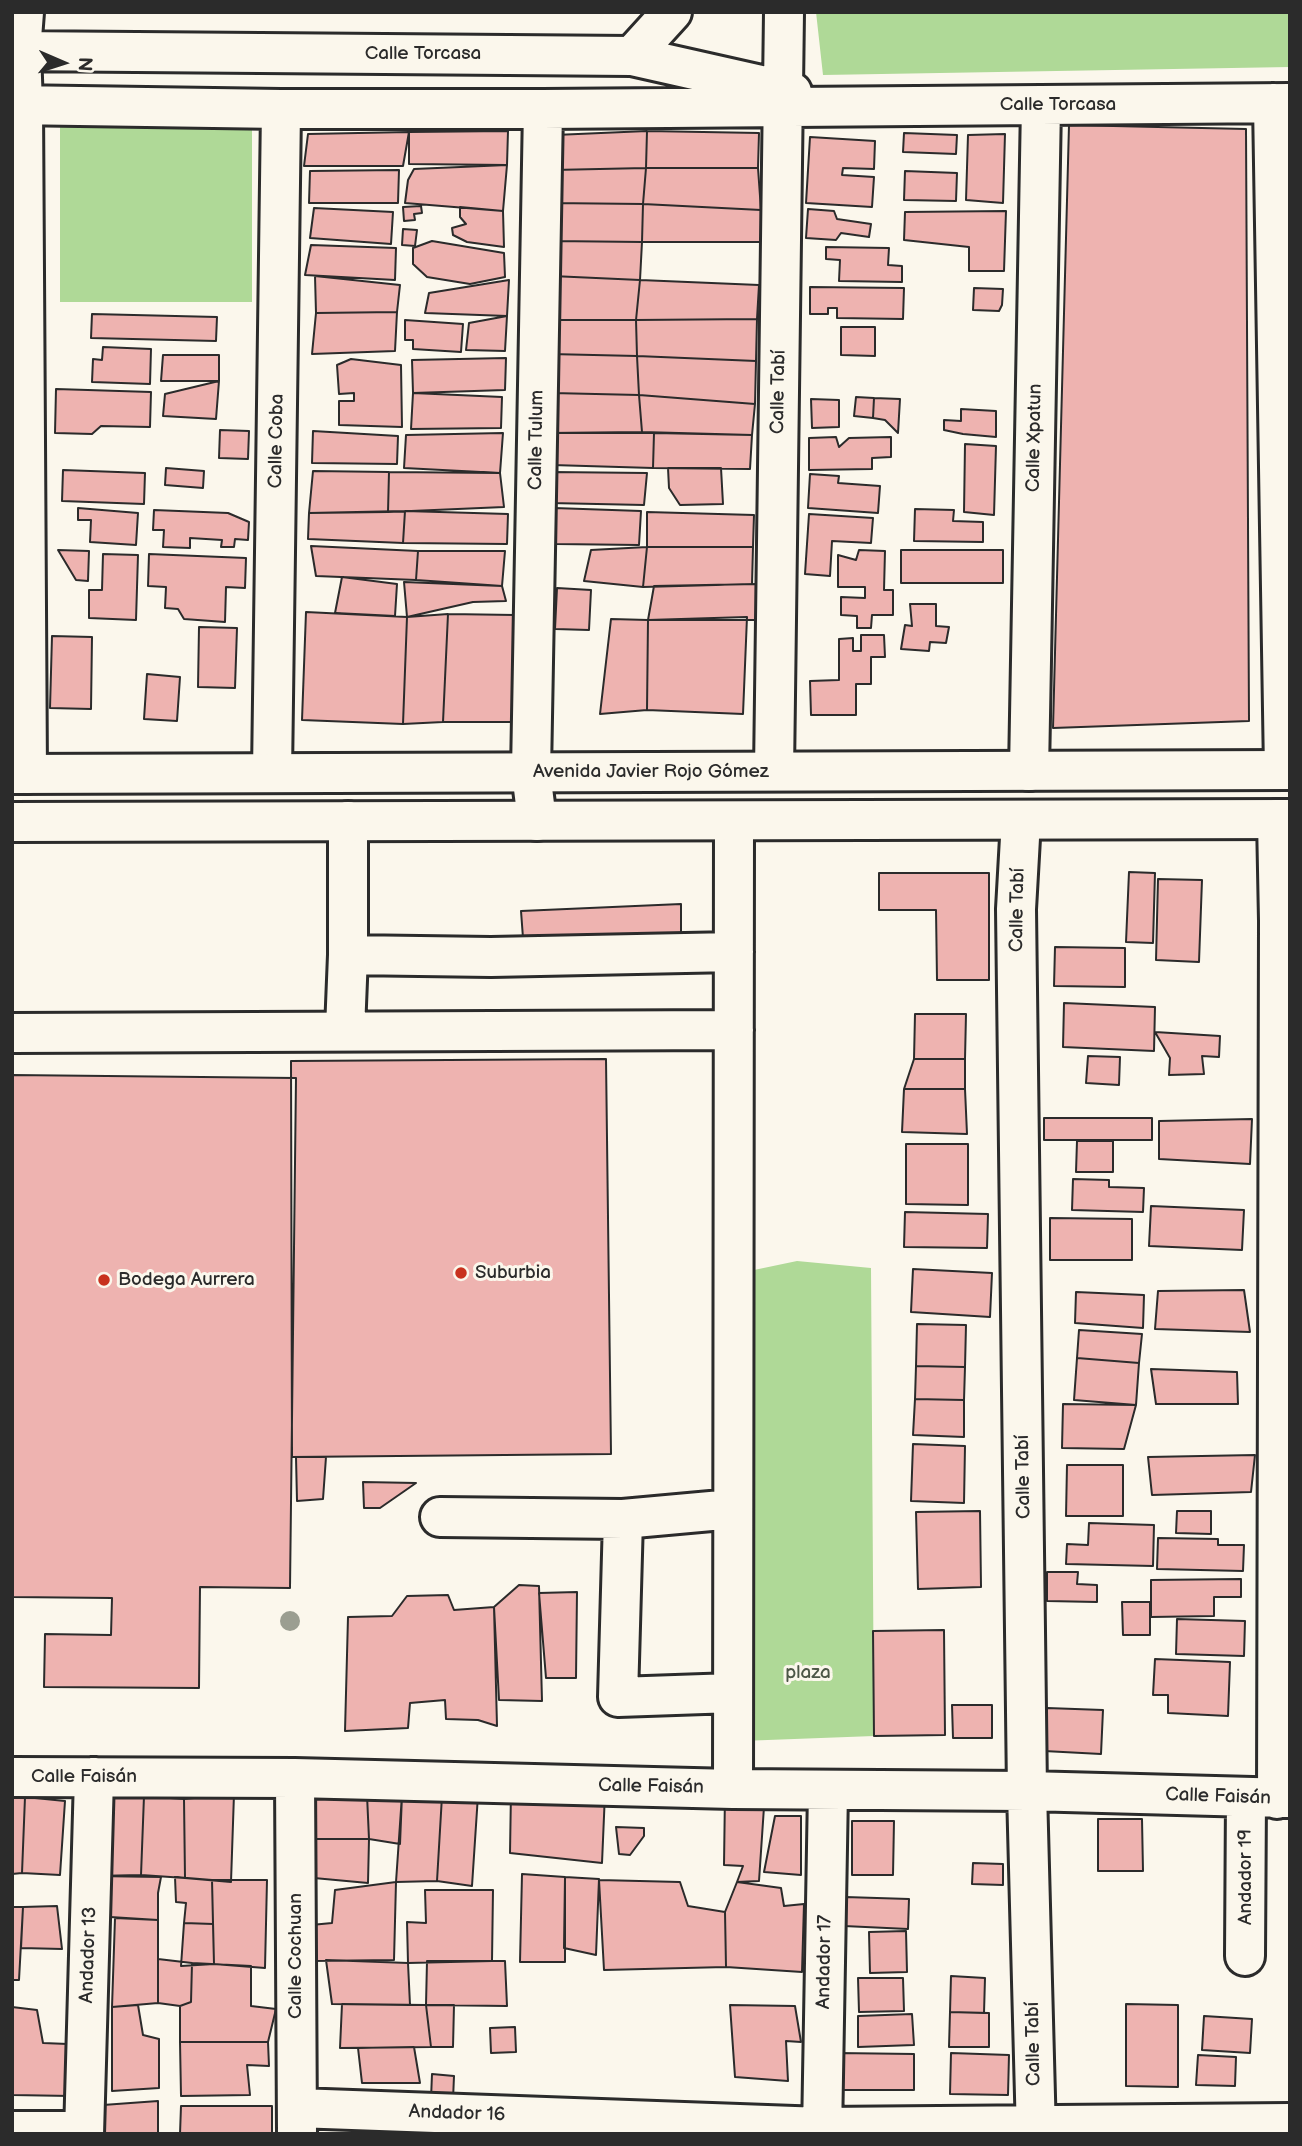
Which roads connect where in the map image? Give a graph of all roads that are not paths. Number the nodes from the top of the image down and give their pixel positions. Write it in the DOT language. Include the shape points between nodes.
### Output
graph roads {
  1 [pos="24,12"];
  2 [pos="672,12"];
  3 [pos="785,12"];
  4 [pos="16,51"];
  5 [pos="632,56"];
  6 [pos="783,97"];
  7 [pos="1281,103"];
  8 [pos="18,105"];
  9 [pos="1041,105"];
  10 [pos="281,109"];
  11 [pos="543,109"];
  12 [pos="1287,770"];
  13 [pos="774,771"];
  14 [pos="1029,771"];
  15 [pos="531,772"];
  16 [pos="272,773"];
  17 [pos="20,774"];
  18 [pos="1283,819"];
  19 [pos="1021,820"];
  20 [pos="348,821"];
  21 [pos="537,821"];
  22 [pos="734,821"];
  23 [pos="12,822"];
  24 [pos="734,952"];
  25 [pos="348,955"];
  26 [pos="345,1030"];
  27 [pos="733,1030"];
  28 [pos="12,1033"];
  29 [pos="733,1510"];
  30 [pos="440,1517"];
  31 [pos="623,1519"];
  32 [pos="733,1693"];
  33 [pos="12,1777"];
  34 [pos="94,1777"];
  35 [pos="295,1779"];
  36 [pos="733,1789"];
  37 [pos="828,1790"];
  38 [pos="1027,1791"];
  39 [pos="1271,1798"];
  40 [pos="1245,1956"];
  41 [pos="297,2121"];
  42 [pos="1290,2123"];
  43 [pos="1036,2129"];
  44 [pos="12,2131"];
  45 [pos="822,2131"];
  46 [pos="84,2132"];
  1 -- 4 [label="street"];
  2 -- 5 [label="street"];
  3 -- 6 [label="street, Calle Tabí"];
  4 -- 5 [label="street, Calle Torcasa"];
  4 -- 8 [label="street"];
  5 -- 6 [label="street, Calle Torcasa"];
  6 -- 9 [label="street, Calle Torcasa" via="826,106"];
  6 -- 11 [label="street, Calle Torcasa"];
  6 -- 13 [label="street, Calle Tabí"];
  7 -- 9 [label="street, Calle Torcasa"];
  7 -- 12 [label="street"];
  8 -- 10 [label="street, Calle Torcasa"];
  8 -- 17 [label="street"];
  9 -- 14 [label="street, Calle Xpatun"];
  10 -- 11 [label="street, Calle Torcasa"];
  10 -- 16 [label="street, Calle Coba"];
  11 -- 15 [label="street, Calle Tulum"];
  12 -- 14 [label="street, Avenida Javier Rojo Gómez"];
  13 -- 14 [label="street, Avenida Javier Rojo Gómez"];
  13 -- 15 [label="street, Avenida Javier Rojo Gómez"];
  15 -- 16 [label="street, Avenida Javier Rojo Gómez"];
  15 -- 21 [label="street, Calle Tulum"];
  16 -- 17 [label="street, Avenida Javier Rojo Gómez"];
  18 -- 19 [label="street"];
  18 -- 39 [label="street, Andador 19"];
  19 -- 22 [label="street"];
  19 -- 38 [label="street, Calle Tabí" via="1016,909"];
  20 -- 21 [label="street"];
  20 -- 23 [label="street"];
  20 -- 25 [label="street"];
  21 -- 22 [label="street"];
  22 -- 24 [label="street"];
  24 -- 25 [label="street"];
  24 -- 27 [label="street"];
  25 -- 26 [label="street"];
  26 -- 27 [label="street"];
  26 -- 28 [label="street"];
  27 -- 29 [label="street"];
  29 -- 31 [label="street"];
  29 -- 32 [label="street"];
  30 -- 31 [label="street"];
  31 -- 32 [label="street" via="618,1697"];
  32 -- 36 [label="street"];
  33 -- 34 [label="street, Calle Faisán"];
  34 -- 35 [label="street, Calle Faisán"];
  34 -- 46 [label="street, Andador 13"];
  35 -- 36 [label="street, Calle Faisán"];
  35 -- 41 [label="street, Calle Cochuan"];
  36 -- 37 [label="street, Calle Faisán"];
  37 -- 38 [label="street, Calle Faisán"];
  37 -- 45 [label="street, Andador 17"];
  38 -- 39 [label="street, Calle Faisán"];
  38 -- 43 [label="street, Calle Tabí"];
  39 -- 40 [label="street, Andador 19"];
  41 -- 45 [label="street, Andador 16"];
  42 -- 43 [label="street, Andador 16"];
  43 -- 45 [label="street, Andador 16"];
  44 -- 46 [label="street"];
}
